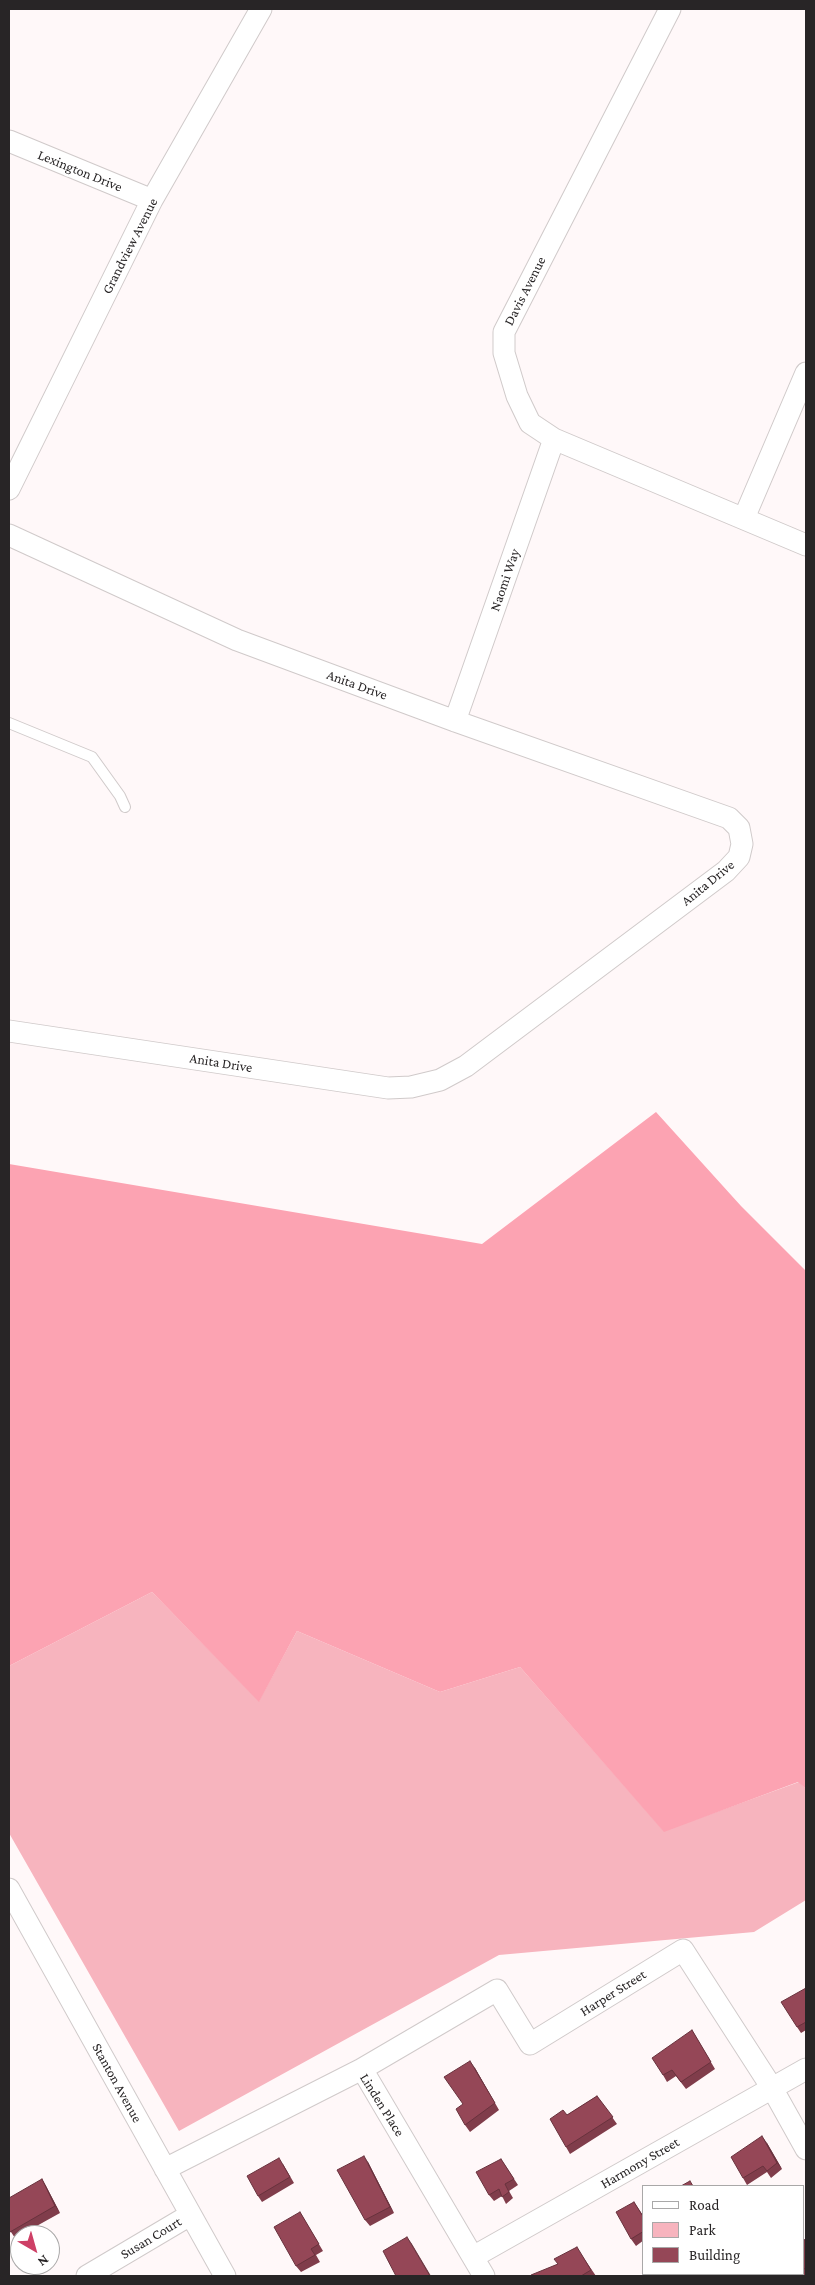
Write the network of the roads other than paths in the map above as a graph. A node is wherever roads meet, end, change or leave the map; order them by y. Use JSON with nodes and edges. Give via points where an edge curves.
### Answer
{"nodes":[{"id":1,"x":262,"y":9,"type":"edge"},
{"id":2,"x":670,"y":9,"type":"edge"},
{"id":3,"x":9,"y":141,"type":"edge"},
{"id":4,"x":152,"y":200,"type":"junction"},
{"id":5,"x":806,"y":373,"type":"edge"},
{"id":6,"x":554,"y":439,"type":"junction"},
{"id":7,"x":9,"y":489,"type":"edge"},
{"id":8,"x":744,"y":518,"type":"junction"},
{"id":9,"x":9,"y":535,"type":"edge"},
{"id":10,"x":806,"y":545,"type":"edge"},
{"id":11,"x":455,"y":721,"type":"junction"},
{"id":12,"x":9,"y":723,"type":"edge"},
{"id":13,"x":126,"y":807,"type":"dead end"},
{"id":14,"x":9,"y":1031,"type":"edge"},
{"id":15,"x":9,"y":1889,"type":"edge"},
{"id":16,"x":362,"y":2069,"type":"junction"},
{"id":17,"x":806,"y":2069,"type":"edge"},
{"id":18,"x":772,"y":2088,"type":"junction"},
{"id":19,"x":806,"y":2149,"type":"edge"},
{"id":20,"x":165,"y":2169,"type":"junction"},
{"id":21,"x":190,"y":2215,"type":"junction"},
{"id":22,"x":473,"y":2257,"type":"junction"},
{"id":23,"x":87,"y":2276,"type":"edge"},
{"id":24,"x":225,"y":2276,"type":"edge"},
{"id":25,"x":484,"y":2276,"type":"edge"}],
"edges":[{"from":1,"to":4,"type":"street","name":"Grandview Avenue"},
{"from":2,"to":6,"type":"street","name":"Davis Avenue","via":[[504,332],[504,353],[516,396],[530,423]]},
{"from":3,"to":4,"type":"street","name":"Lexington Drive"},
{"from":4,"to":7,"type":"street","name":"Grandview Avenue"},
{"from":5,"to":8,"type":"street"},
{"from":6,"to":8,"type":"street","name":"Davis Avenue"},
{"from":6,"to":11,"type":"street","name":"Naomi Way"},
{"from":8,"to":10,"type":"street","name":"Davis Avenue"},
{"from":9,"to":11,"type":"street","name":"Anita Drive","via":[[237,640]]},
{"from":11,"to":14,"type":"street","name":"Anita Drive","via":[[729,818],[739,828],[742,844],[739,857],[726,871],[466,1066],[440,1080],[411,1088],[388,1088]]},
{"from":12,"to":13,"type":"lane","via":[[92,757]]},
{"from":15,"to":20,"type":"street","name":"Stanton Avenue"},
{"from":16,"to":18,"type":"street","name":"Harper Street","via":[[497,1990],[530,2044],[684,1950]]},
{"from":16,"to":20,"type":"street","name":"Linden Place"},
{"from":16,"to":22,"type":"street","name":"Linden Place"},
{"from":17,"to":18,"type":"street","name":"Harmony Street"},
{"from":18,"to":19,"type":"street","name":"Harper Street"},
{"from":18,"to":22,"type":"street","name":"Harmony Street"},
{"from":20,"to":21,"type":"street","name":"Stanton Avenue"},
{"from":21,"to":23,"type":"street","name":"Susan Court"},
{"from":21,"to":24,"type":"street","name":"Stanton Avenue"},
{"from":22,"to":25,"type":"street","name":"Linden Place"}]}
